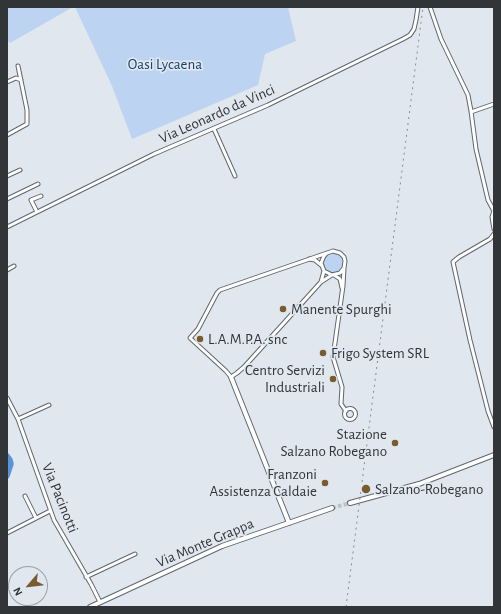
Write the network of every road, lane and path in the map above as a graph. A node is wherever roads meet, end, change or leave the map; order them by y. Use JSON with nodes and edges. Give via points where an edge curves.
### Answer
{"nodes":[{"id":1,"x":418,"y":7,"type":"edge"},
{"id":2,"x":431,"y":8,"type":"edge"},
{"id":3,"x":18,"y":66,"type":"dead end"},
{"id":4,"x":21,"y":80,"type":"junction"},
{"id":5,"x":7,"y":82,"type":"edge"},
{"id":6,"x":494,"y":104,"type":"edge"},
{"id":7,"x":471,"y":112,"type":"junction"},
{"id":8,"x":214,"y":128,"type":"junction"},
{"id":9,"x":7,"y":135,"type":"edge"},
{"id":10,"x":20,"y":170,"type":"dead end"},
{"id":11,"x":7,"y":176,"type":"edge"},
{"id":12,"x":235,"y":176,"type":"dead end"},
{"id":13,"x":38,"y":184,"type":"dead end"},
{"id":14,"x":41,"y":196,"type":"dead end"},
{"id":15,"x":7,"y":199,"type":"edge"},
{"id":16,"x":494,"y":211,"type":"edge"},
{"id":17,"x":37,"y":212,"type":"junction"},
{"id":18,"x":7,"y":226,"type":"edge"},
{"id":19,"x":494,"y":229,"type":"edge"},
{"id":20,"x":494,"y":234,"type":"edge"},
{"id":21,"x":327,"y":253,"type":"junction"},
{"id":22,"x":309,"y":259,"type":"junction"},
{"id":23,"x":322,"y":265,"type":"junction"},
{"id":24,"x":14,"y":266,"type":"dead end"},
{"id":25,"x":344,"y":268,"type":"junction"},
{"id":26,"x":7,"y":270,"type":"edge"},
{"id":27,"x":324,"y":271,"type":"junction"},
{"id":28,"x":333,"y":275,"type":"junction"},
{"id":29,"x":321,"y":282,"type":"junction"},
{"id":30,"x":342,"y":290,"type":"junction"},
{"id":31,"x":231,"y":377,"type":"junction"},
{"id":32,"x":7,"y":398,"type":"edge"},
{"id":33,"x":49,"y":405,"type":"dead end"},
{"id":34,"x":346,"y":411,"type":"dead end"},
{"id":35,"x":18,"y":420,"type":"junction"},
{"id":36,"x":494,"y":427,"type":"edge"},
{"id":37,"x":494,"y":455,"type":"edge"},
{"id":38,"x":25,"y":496,"type":"dead end"},
{"id":39,"x":350,"y":503,"type":"tunnel mouth"},
{"id":40,"x":332,"y":508,"type":"tunnel mouth"},
{"id":41,"x":50,"y":510,"type":"junction"},
{"id":42,"x":36,"y":518,"type":"junction"},
{"id":43,"x":289,"y":522,"type":"junction"},
{"id":44,"x":7,"y":533,"type":"edge"},
{"id":45,"x":135,"y":554,"type":"dead end"},
{"id":46,"x":86,"y":577,"type":"junction"},
{"id":47,"x":99,"y":604,"type":"edge"},
{"id":48,"x":90,"y":607,"type":"edge"}],
"edges":[{"from":1,"to":8,"type":"street","name":"Via Leonardo da Vinci","via":[[410,35],[268,105]]},
{"from":2,"to":7,"type":"street","via":[[441,39],[466,90]]},
{"from":3,"to":4,"type":"street"},
{"from":4,"to":5,"type":"street","via":[[16,78]]},
{"from":4,"to":9,"type":"street","via":[[27,124]]},
{"from":6,"to":7,"type":"street"},
{"from":7,"to":16,"type":"street","via":[[486,194]]},
{"from":8,"to":12,"type":"street"},
{"from":8,"to":17,"type":"street","name":"Via Leonardo da Vinci","via":[[154,154]]},
{"from":10,"to":11,"type":"street"},
{"from":13,"to":15,"type":"street"},
{"from":14,"to":17,"type":"street","via":[[32,200]]},
{"from":16,"to":19,"type":"street"},
{"from":17,"to":18,"type":"street","name":"Via Leonardo da Vinci"},
{"from":20,"to":36,"type":"street","via":[[453,262],[470,340]]},
{"from":21,"to":22,"type":"street"},
{"from":21,"to":23,"type":"street","via":[[322,258]]},
{"from":21,"to":25,"type":"street","via":[[333,251],[342,255],[345,261]]},
{"from":22,"to":23,"type":"street"},
{"from":22,"to":31,"type":"street","via":[[217,293],[198,329],[190,338]]},
{"from":23,"to":27,"type":"street"},
{"from":24,"to":26,"type":"street"},
{"from":25,"to":28,"type":"street","via":[[340,273]]},
{"from":25,"to":30,"type":"street"},
{"from":27,"to":28,"type":"street"},
{"from":27,"to":29,"type":"street"},
{"from":28,"to":29,"type":"street"},
{"from":28,"to":30,"type":"street","via":[[340,279]]},
{"from":29,"to":31,"type":"street","via":[[244,367]]},
{"from":30,"to":34,"type":"street","via":[[333,357],[342,387],[341,404]]},
{"from":31,"to":43,"type":"street"},
{"from":32,"to":35,"type":"street","name":"Via Pacinotti"},
{"from":33,"to":35,"type":"street"},
{"from":35,"to":41,"type":"street","name":"Via Pacinotti"},
{"from":37,"to":39,"type":"street","via":[[419,484]]},
{"from":38,"to":42,"type":"street"},
{"from":40,"to":43,"type":"street","name":"Via Monte Grappa"},
{"from":41,"to":42,"type":"street"},
{"from":41,"to":46,"type":"street","name":"Via Pacinotti"},
{"from":42,"to":44,"type":"street"},
{"from":43,"to":47,"type":"street","name":"Via Monte Grappa","via":[[206,552]]},
{"from":45,"to":46,"type":"street"},
{"from":46,"to":47,"type":"street","name":"Via Pacinotti"},
{"from":47,"to":48,"type":"street","name":"Via Monte Grappa"}]}
